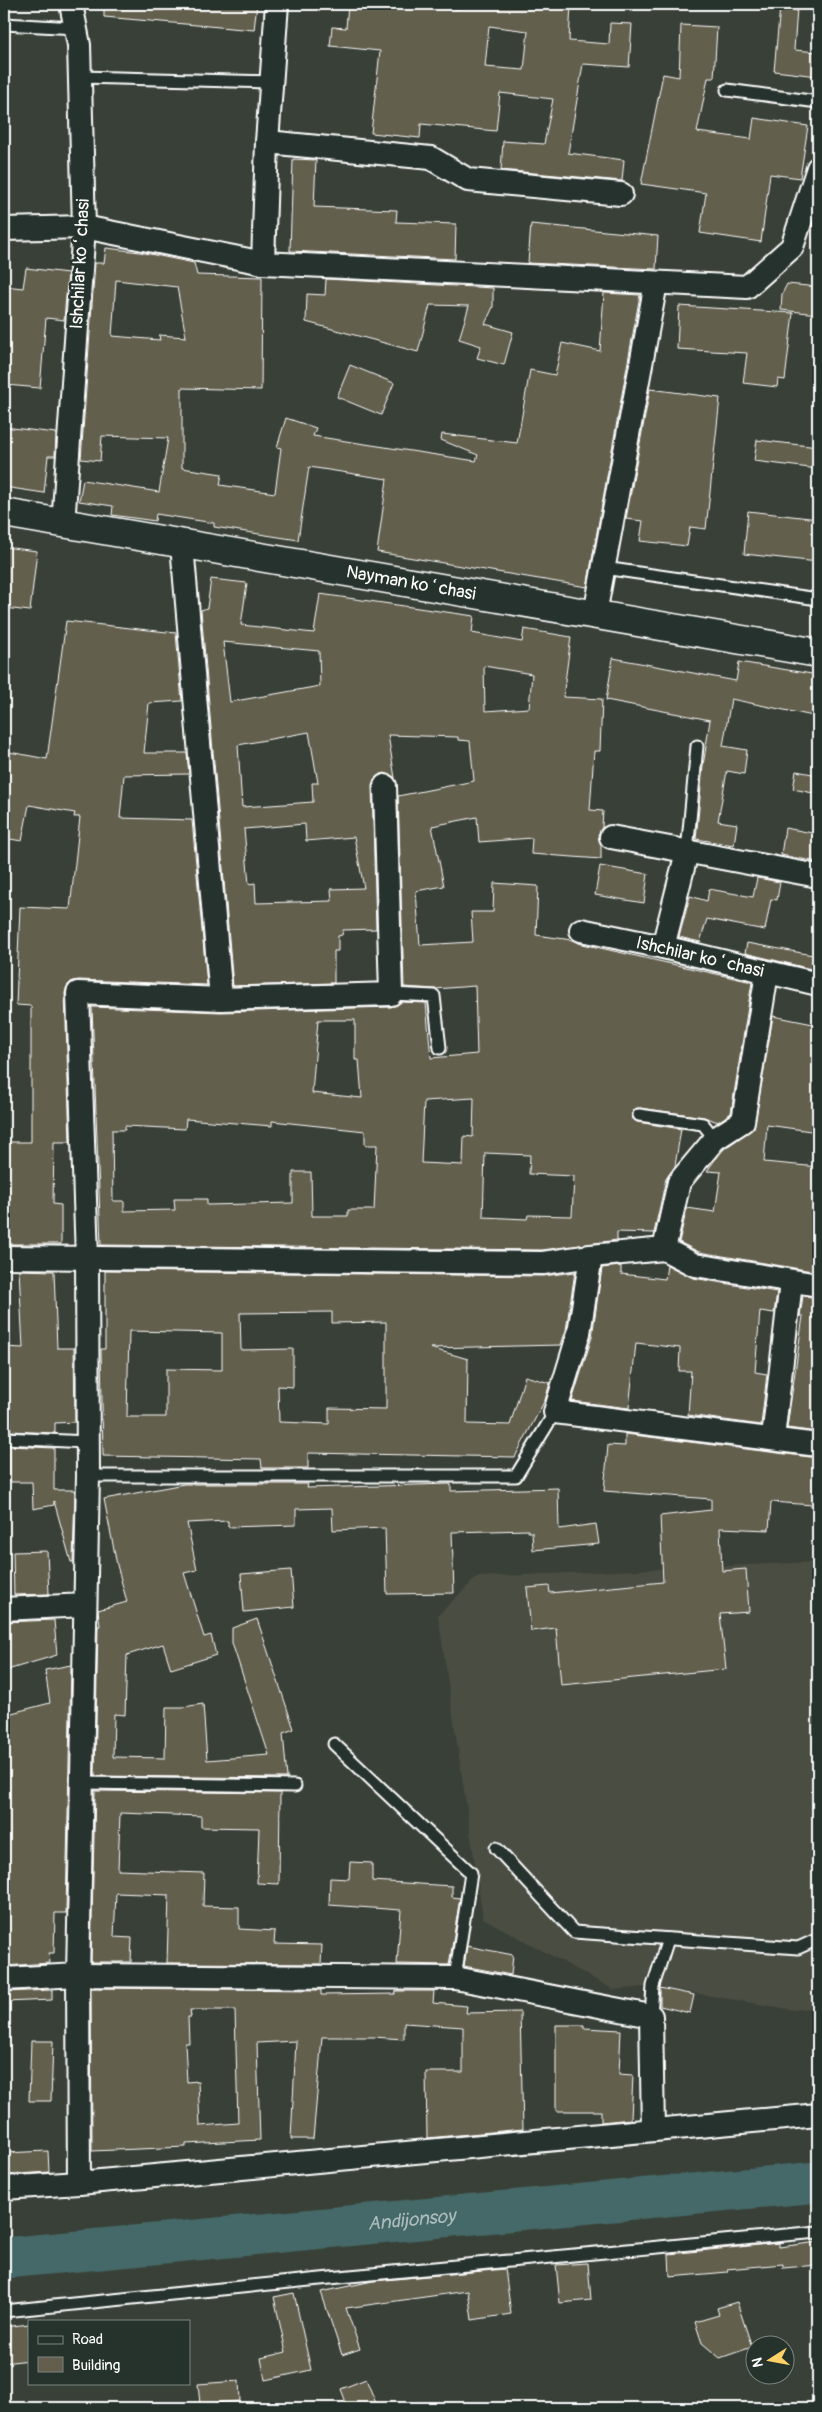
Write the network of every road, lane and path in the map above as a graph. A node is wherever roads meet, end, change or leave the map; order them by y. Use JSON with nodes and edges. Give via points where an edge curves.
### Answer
{"nodes":[{"id":1,"x":71,"y":4,"type":"edge"},
{"id":2,"x":277,"y":4,"type":"edge"},
{"id":3,"x":4,"y":24,"type":"edge"},
{"id":4,"x":76,"y":28,"type":"junction"},
{"id":5,"x":80,"y":77,"type":"junction"},
{"id":6,"x":272,"y":82,"type":"junction"},
{"id":7,"x":727,"y":90,"type":"dead end"},
{"id":8,"x":818,"y":102,"type":"edge"},
{"id":9,"x":267,"y":142,"type":"junction"},
{"id":10,"x":818,"y":168,"type":"edge"},
{"id":11,"x":621,"y":194,"type":"dead end"},
{"id":12,"x":84,"y":228,"type":"junction"},
{"id":13,"x":4,"y":229,"type":"edge"},
{"id":14,"x":263,"y":263,"type":"junction"},
{"id":15,"x":656,"y":283,"type":"junction"},
{"id":16,"x":4,"y":513,"type":"edge"},
{"id":17,"x":63,"y":525,"type":"junction"},
{"id":18,"x":182,"y":545,"type":"junction"},
{"id":19,"x":604,"y":568,"type":"junction"},
{"id":20,"x":818,"y":599,"type":"edge"},
{"id":21,"x":596,"y":614,"type":"junction"},
{"id":22,"x":818,"y":653,"type":"edge"},
{"id":23,"x":697,"y":746,"type":"dead end"},
{"id":24,"x":385,"y":786,"type":"dead end"},
{"id":25,"x":611,"y":837,"type":"dead end"},
{"id":26,"x":687,"y":852,"type":"junction"},
{"id":27,"x":818,"y":876,"type":"edge"},
{"id":28,"x":581,"y":930,"type":"dead end"},
{"id":29,"x":663,"y":947,"type":"junction"},
{"id":30,"x":767,"y":973,"type":"junction"},
{"id":31,"x":818,"y":984,"type":"edge"},
{"id":32,"x":391,"y":994,"type":"junction"},
{"id":33,"x":221,"y":999,"type":"junction"},
{"id":34,"x":440,"y":1048,"type":"dead end"},
{"id":35,"x":640,"y":1115,"type":"dead end"},
{"id":36,"x":715,"y":1140,"type":"junction"},
{"id":37,"x":664,"y":1249,"type":"junction"},
{"id":38,"x":591,"y":1256,"type":"junction"},
{"id":39,"x":4,"y":1257,"type":"edge"},
{"id":40,"x":87,"y":1258,"type":"junction"},
{"id":41,"x":791,"y":1282,"type":"junction"},
{"id":42,"x":818,"y":1285,"type":"edge"},
{"id":43,"x":555,"y":1412,"type":"junction"},
{"id":44,"x":4,"y":1438,"type":"edge"},
{"id":45,"x":773,"y":1438,"type":"junction"},
{"id":46,"x":87,"y":1442,"type":"junction"},
{"id":47,"x":818,"y":1445,"type":"edge"},
{"id":48,"x":88,"y":1476,"type":"junction"},
{"id":49,"x":85,"y":1604,"type":"junction"},
{"id":50,"x":4,"y":1609,"type":"edge"},
{"id":51,"x":334,"y":1744,"type":"dead end"},
{"id":52,"x":81,"y":1783,"type":"junction"},
{"id":53,"x":295,"y":1786,"type":"dead end"},
{"id":54,"x":496,"y":1848,"type":"dead end"},
{"id":55,"x":668,"y":1939,"type":"junction"},
{"id":56,"x":818,"y":1939,"type":"edge"},
{"id":57,"x":78,"y":1975,"type":"junction"},
{"id":58,"x":455,"y":1978,"type":"junction"},
{"id":59,"x":4,"y":1979,"type":"edge"},
{"id":60,"x":651,"y":2016,"type":"junction"},
{"id":61,"x":818,"y":2115,"type":"edge"},
{"id":62,"x":653,"y":2130,"type":"junction"},
{"id":63,"x":79,"y":2183,"type":"junction"},
{"id":64,"x":4,"y":2188,"type":"edge"},
{"id":65,"x":818,"y":2232,"type":"edge"},
{"id":66,"x":4,"y":2312,"type":"edge"}],
"edges":[{"from":1,"to":4,"type":"street","name":"Ishchilar koʻchasi"},
{"from":2,"to":6,"type":"street"},
{"from":3,"to":4,"type":"lane"},
{"from":4,"to":5,"type":"street","name":"Ishchilar koʻchasi"},
{"from":5,"to":6,"type":"lane"},
{"from":5,"to":12,"type":"street","name":"Ishchilar koʻchasi"},
{"from":6,"to":9,"type":"street"},
{"from":7,"to":8,"type":"lane"},
{"from":9,"to":11,"type":"street","via":[[431,158],[468,180]]},
{"from":9,"to":14,"type":"street"},
{"from":10,"to":15,"type":"street","via":[[792,247],[747,287]]},
{"from":12,"to":13,"type":"street"},
{"from":12,"to":14,"type":"street"},
{"from":12,"to":17,"type":"street","name":"Ishchilar koʻchasi"},
{"from":14,"to":15,"type":"street"},
{"from":15,"to":19,"type":"street"},
{"from":16,"to":17,"type":"main road","name":"Nayman koʻchasi"},
{"from":17,"to":18,"type":"main road","name":"Nayman koʻchasi"},
{"from":18,"to":21,"type":"main road","name":"Nayman koʻchasi"},
{"from":18,"to":33,"type":"street"},
{"from":19,"to":20,"type":"lane"},
{"from":19,"to":21,"type":"street"},
{"from":21,"to":22,"type":"main road","name":"Nayman koʻchasi"},
{"from":23,"to":26,"type":"lane"},
{"from":24,"to":32,"type":"street"},
{"from":25,"to":26,"type":"street"},
{"from":26,"to":27,"type":"street"},
{"from":26,"to":29,"type":"street"},
{"from":28,"to":29,"type":"street","name":"Ishchilar koʻchasi"},
{"from":29,"to":30,"type":"street","name":"Ishchilar koʻchasi"},
{"from":30,"to":31,"type":"street","name":"Ishchilar koʻchasi"},
{"from":30,"to":36,"type":"street","via":[[743,1120]]},
{"from":32,"to":33,"type":"street"},
{"from":32,"to":34,"type":"lane","via":[[434,996]]},
{"from":33,"to":40,"type":"street","via":[[78,993]]},
{"from":35,"to":36,"type":"lane","via":[[703,1124]]},
{"from":36,"to":37,"type":"street","via":[[679,1182]]},
{"from":37,"to":38,"type":"street"},
{"from":37,"to":41,"type":"street","via":[[695,1265]]},
{"from":38,"to":40,"type":"street","via":[[543,1263]]},
{"from":38,"to":43,"type":"street","via":[[579,1333]]},
{"from":39,"to":40,"type":"street"},
{"from":40,"to":46,"type":"street"},
{"from":41,"to":42,"type":"street"},
{"from":41,"to":45,"type":"street"},
{"from":43,"to":45,"type":"street"},
{"from":43,"to":48,"type":"lane","via":[[516,1476]]},
{"from":44,"to":46,"type":"lane"},
{"from":45,"to":47,"type":"street"},
{"from":46,"to":48,"type":"street"},
{"from":48,"to":49,"type":"street"},
{"from":49,"to":50,"type":"street"},
{"from":49,"to":52,"type":"street"},
{"from":51,"to":58,"type":"lane","via":[[471,1874]]},
{"from":52,"to":53,"type":"lane"},
{"from":52,"to":57,"type":"street"},
{"from":54,"to":55,"type":"lane","via":[[574,1932]]},
{"from":55,"to":56,"type":"lane","via":[[798,1948]]},
{"from":55,"to":60,"type":"lane","via":[[653,1986]]},
{"from":57,"to":58,"type":"street"},
{"from":57,"to":59,"type":"street"},
{"from":57,"to":63,"type":"street"},
{"from":58,"to":60,"type":"street"},
{"from":60,"to":62,"type":"street"},
{"from":61,"to":62,"type":"street"},
{"from":62,"to":63,"type":"street"},
{"from":63,"to":64,"type":"street"},
{"from":65,"to":66,"type":"lane"}]}
